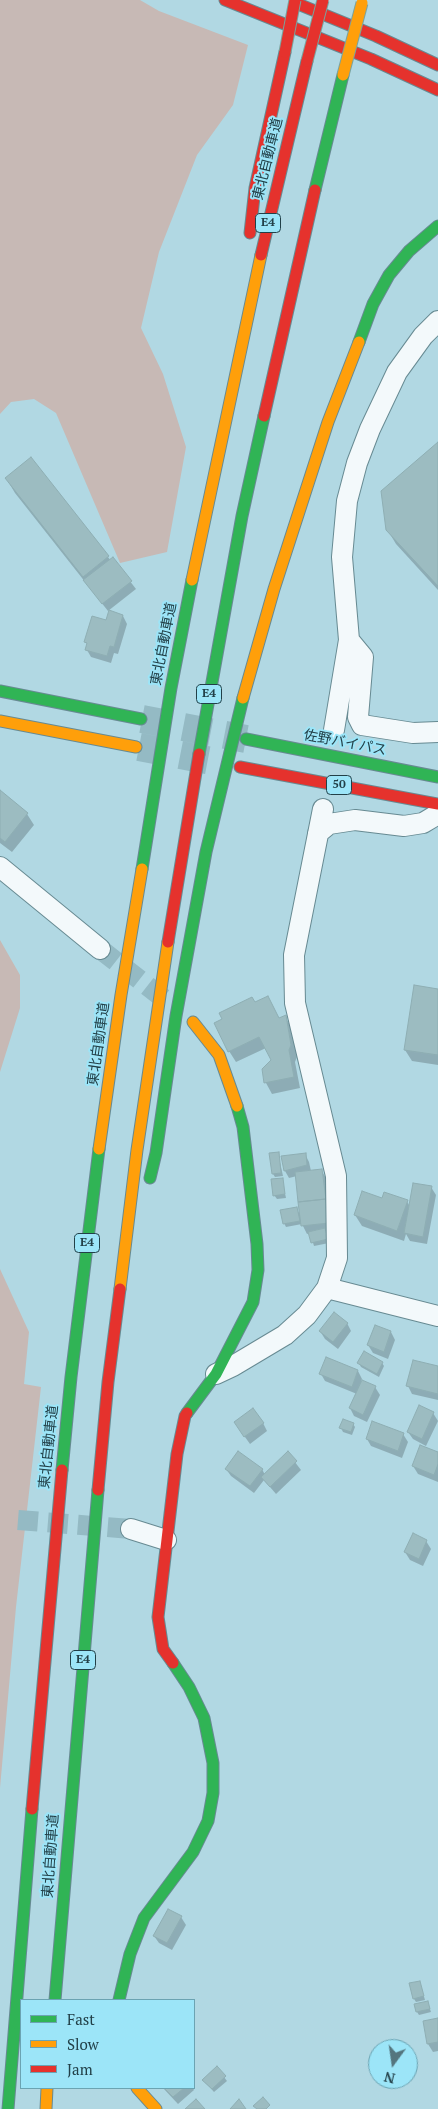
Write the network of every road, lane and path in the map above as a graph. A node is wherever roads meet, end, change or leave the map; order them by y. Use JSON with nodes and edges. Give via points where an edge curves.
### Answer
{"nodes":[{"id":1,"x":225,"y":0,"type":"edge"},
{"id":2,"x":287,"y":0,"type":"edge"},
{"id":3,"x":295,"y":0,"type":"edge"},
{"id":4,"x":324,"y":0,"type":"edge"},
{"id":5,"x":362,"y":2,"type":"edge"},
{"id":6,"x":438,"y":65,"type":"edge"},
{"id":7,"x":438,"y":90,"type":"edge"},
{"id":8,"x":438,"y":226,"type":"edge"},
{"id":9,"x":248,"y":247,"type":"dead end"},
{"id":10,"x":244,"y":277,"type":"dead end"},
{"id":11,"x":438,"y":321,"type":"edge"},
{"id":12,"x":231,"y":386,"type":"junction"},
{"id":13,"x":349,"y":640,"type":"junction"},
{"id":14,"x":0,"y":691,"type":"edge"},
{"id":15,"x":141,"y":719,"type":"tunnel mouth"},
{"id":16,"x":0,"y":721,"type":"edge"},
{"id":17,"x":334,"y":730,"type":"dead end"},
{"id":18,"x":438,"y":732,"type":"edge"},
{"id":19,"x":246,"y":739,"type":"tunnel mouth"},
{"id":20,"x":136,"y":747,"type":"tunnel mouth"},
{"id":21,"x":240,"y":767,"type":"dead end"},
{"id":22,"x":438,"y":777,"type":"edge"},
{"id":23,"x":438,"y":804,"type":"edge"},
{"id":24,"x":322,"y":809,"type":"dead end"},
{"id":25,"x":438,"y":814,"type":"edge"},
{"id":26,"x":318,"y":833,"type":"junction"},
{"id":27,"x":0,"y":867,"type":"edge"},
{"id":28,"x":100,"y":949,"type":"tunnel mouth"},
{"id":29,"x":193,"y":1022,"type":"dead end"},
{"id":30,"x":147,"y":1190,"type":"dead end"},
{"id":31,"x":140,"y":1218,"type":"dead end"},
{"id":32,"x":326,"y":1288,"type":"junction"},
{"id":33,"x":438,"y":1316,"type":"edge"},
{"id":34,"x":116,"y":1320,"type":"junction"},
{"id":35,"x":216,"y":1374,"type":"junction"},
{"id":36,"x":131,"y":1529,"type":"tunnel mouth"},
{"id":37,"x":166,"y":1540,"type":"junction"},
{"id":38,"x":55,"y":1999,"type":"edge"},
{"id":39,"x":119,"y":1999,"type":"edge"},
{"id":40,"x":48,"y":2089,"type":"edge"},
{"id":41,"x":138,"y":2089,"type":"edge"},
{"id":42,"x":8,"y":2109,"type":"edge"},
{"id":43,"x":46,"y":2109,"type":"edge"},
{"id":44,"x":156,"y":2109,"type":"edge"}],
"edges":[{"from":1,"to":7,"type":"main road"},
{"from":2,"to":6,"type":"main road"},
{"from":3,"to":9,"type":"main road","bridge":true,"via":[[255,188]]},
{"from":4,"to":12,"type":"main road","name":"東北自動車道","number":"E4","bridge":true,"via":[[275,190]]},
{"from":5,"to":34,"type":"main road","name":"東北自動車道","number":"E4","bridge":true,"via":[[268,394],[208,697],[157,1010]]},
{"from":8,"to":30,"type":"main road","via":[[409,251],[389,275],[373,304],[328,422],[274,589],[240,707],[206,852],[176,1016],[156,1153]]},
{"from":10,"to":12,"type":"main road"},
{"from":11,"to":13,"type":"street","via":[[397,372],[370,429],[352,482],[342,557]]},
{"from":12,"to":42,"type":"main road","name":"東北自動車道","number":"E4","via":[[169,697],[98,1154],[71,1377],[50,1592]]},
{"from":13,"to":17,"type":"street"},
{"from":13,"to":18,"type":"street","via":[[363,658],[358,717],[362,725],[413,733]]},
{"from":14,"to":15,"type":"main road"},
{"from":16,"to":20,"type":"main road"},
{"from":19,"to":22,"type":"main road","name":"佐野バイパス","number":"50"},
{"from":21,"to":23,"type":"main road","number":"50"},
{"from":24,"to":26,"type":"street"},
{"from":25,"to":26,"type":"street","via":[[423,823],[404,826],[355,820],[329,824]]},
{"from":26,"to":32,"type":"street","via":[[294,955],[295,1003],[336,1176],[337,1258]]},
{"from":27,"to":28,"type":"street"},
{"from":29,"to":35,"type":"main road","via":[[219,1055],[232,1087],[243,1128],[257,1244],[258,1270],[253,1302]]},
{"from":31,"to":34,"type":"main road"},
{"from":32,"to":33,"type":"street"},
{"from":32,"to":35,"type":"street","via":[[307,1315],[285,1335]]},
{"from":34,"to":38,"type":"main road","name":"東北自動車道","number":"E4","via":[[97,1499]]},
{"from":35,"to":37,"type":"main road","via":[[185,1416]]},
{"from":36,"to":37,"type":"street"},
{"from":37,"to":39,"type":"main road","via":[[158,1617],[163,1649],[189,1687],[204,1718],[212,1763],[213,1793],[208,1821],[193,1852],[144,1918],[130,1954]]},
{"from":40,"to":43,"type":"main road"},
{"from":41,"to":44,"type":"main road"}]}
